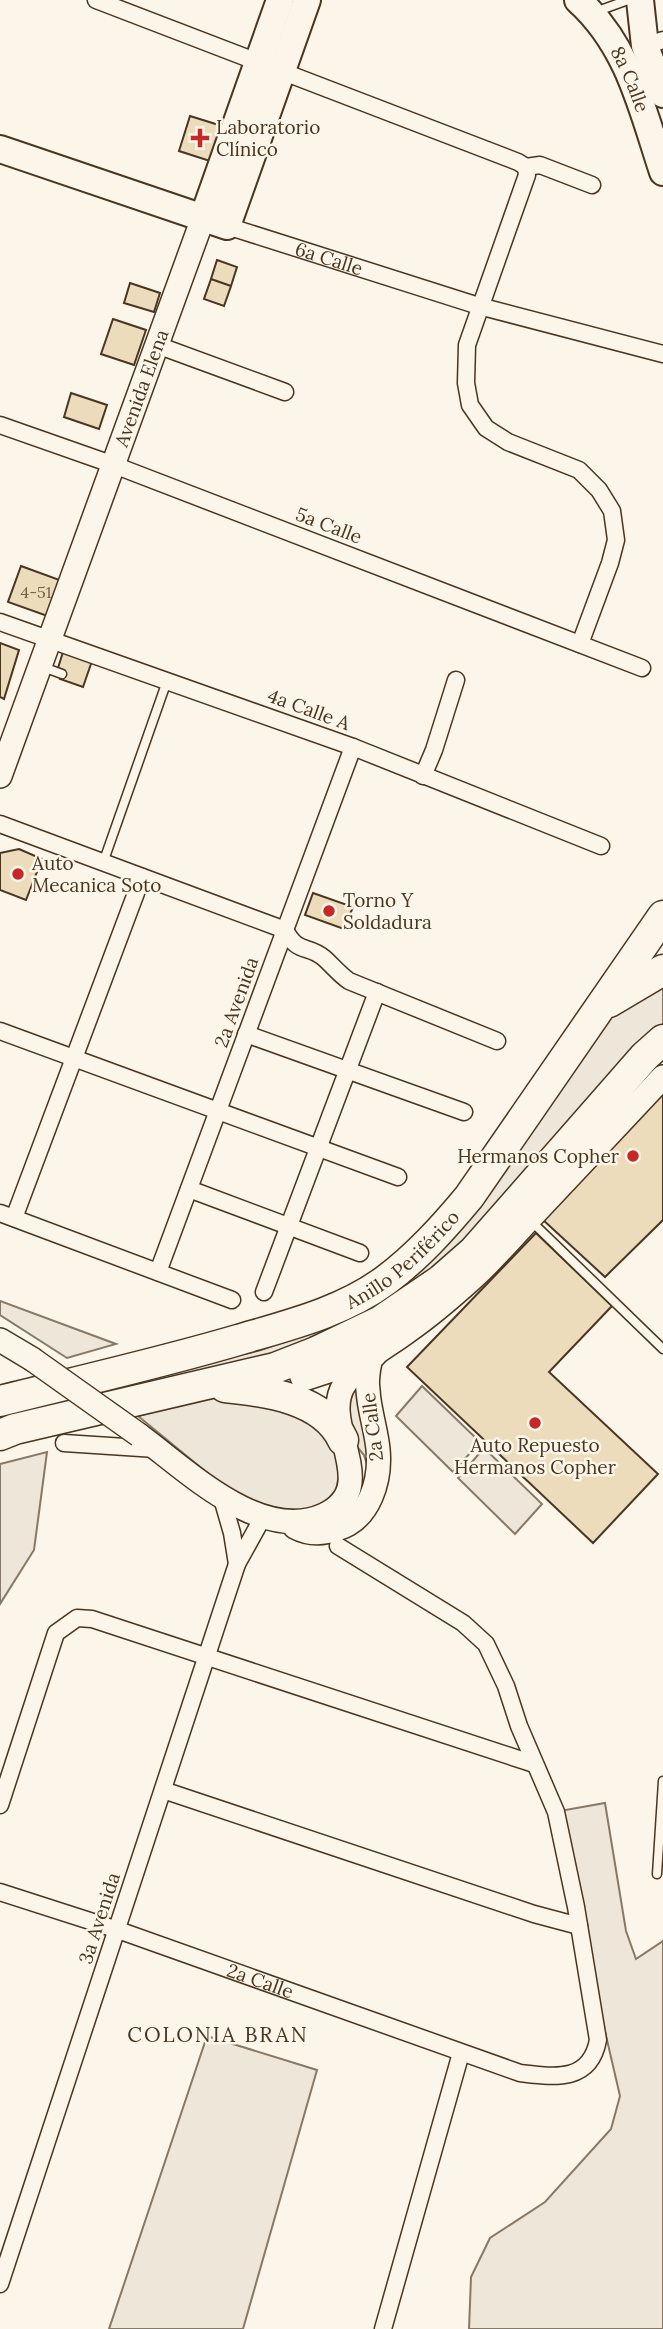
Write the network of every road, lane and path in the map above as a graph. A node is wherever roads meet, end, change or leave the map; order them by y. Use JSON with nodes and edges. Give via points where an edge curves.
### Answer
{"nodes":[{"id":1,"x":96,"y":0,"type":"edge"},
{"id":2,"x":280,"y":0,"type":"edge"},
{"id":3,"x":307,"y":0,"type":"edge"},
{"id":4,"x":628,"y":0,"type":"edge"},
{"id":5,"x":640,"y":0,"type":"edge"},
{"id":6,"x":585,"y":6,"type":"edge"},
{"id":7,"x":654,"y":43,"type":"edge"},
{"id":8,"x":269,"y":66,"type":"junction"},
{"id":9,"x":663,"y":94,"type":"edge"},
{"id":10,"x":0,"y":149,"type":"edge"},
{"id":11,"x":526,"y":167,"type":"junction"},
{"id":12,"x":663,"y":172,"type":"edge"},
{"id":13,"x":592,"y":185,"type":"dead end"},
{"id":14,"x":215,"y":222,"type":"junction"},
{"id":15,"x":479,"y":306,"type":"junction"},
{"id":16,"x":157,"y":345,"type":"junction"},
{"id":17,"x":663,"y":354,"type":"edge"},
{"id":18,"x":285,"y":392,"type":"dead end"},
{"id":19,"x":0,"y":425,"type":"edge"},
{"id":20,"x":114,"y":465,"type":"junction"},
{"id":21,"x":0,"y":622,"type":"edge"},
{"id":22,"x":50,"y":639,"type":"junction"},
{"id":23,"x":580,"y":644,"type":"junction"},
{"id":24,"x":40,"y":666,"type":"junction"},
{"id":25,"x":642,"y":668,"type":"dead end"},
{"id":26,"x":62,"y":674,"type":"dead end"},
{"id":27,"x":456,"y":680,"type":"dead end"},
{"id":28,"x":167,"y":681,"type":"junction"},
{"id":29,"x":353,"y":747,"type":"junction"},
{"id":30,"x":0,"y":776,"type":"edge"},
{"id":31,"x":423,"y":776,"type":"junction"},
{"id":32,"x":0,"y":824,"type":"edge"},
{"id":33,"x":601,"y":846,"type":"dead end"},
{"id":34,"x":103,"y":863,"type":"junction"},
{"id":35,"x":142,"y":877,"type":"junction"},
{"id":36,"x":663,"y":916,"type":"edge"},
{"id":37,"x":285,"y":930,"type":"junction"},
{"id":38,"x":663,"y":970,"type":"edge"},
{"id":39,"x":377,"y":992,"type":"junction"},
{"id":40,"x":601,"y":1007,"type":"junction"},
{"id":41,"x":0,"y":1031,"type":"edge"},
{"id":42,"x":246,"y":1034,"type":"junction"},
{"id":43,"x":497,"y":1041,"type":"dead end"},
{"id":44,"x":75,"y":1058,"type":"junction"},
{"id":45,"x":656,"y":1059,"type":"edge"},
{"id":46,"x":348,"y":1069,"type":"junction"},
{"id":47,"x":218,"y":1111,"type":"junction"},
{"id":48,"x":464,"y":1112,"type":"dead end"},
{"id":49,"x":318,"y":1148,"type":"junction"},
{"id":50,"x":398,"y":1177,"type":"dead end"},
{"id":51,"x":189,"y":1189,"type":"junction"},
{"id":52,"x":7,"y":1216,"type":"edge"},
{"id":53,"x":529,"y":1219,"type":"junction"},
{"id":54,"x":289,"y":1227,"type":"junction"},
{"id":55,"x":360,"y":1253,"type":"dead end"},
{"id":56,"x":158,"y":1272,"type":"junction"},
{"id":57,"x":264,"y":1292,"type":"dead end"},
{"id":58,"x":232,"y":1300,"type":"dead end"},
{"id":59,"x":0,"y":1340,"type":"edge"},
{"id":60,"x":663,"y":1349,"type":"edge"},
{"id":61,"x":372,"y":1353,"type":"junction"},
{"id":62,"x":207,"y":1384,"type":"junction"},
{"id":63,"x":0,"y":1401,"type":"edge"},
{"id":64,"x":0,"y":1436,"type":"edge"},
{"id":65,"x":343,"y":1440,"type":"junction"},
{"id":66,"x":64,"y":1443,"type":"dead end"},
{"id":67,"x":158,"y":1449,"type":"junction"},
{"id":68,"x":221,"y":1496,"type":"junction"},
{"id":69,"x":263,"y":1517,"type":"junction"},
{"id":70,"x":286,"y":1522,"type":"junction"},
{"id":71,"x":338,"y":1546,"type":"dead end"},
{"id":72,"x":237,"y":1564,"type":"junction"},
{"id":73,"x":207,"y":1655,"type":"junction"},
{"id":74,"x":534,"y":1764,"type":"junction"},
{"id":75,"x":663,"y":1782,"type":"edge"},
{"id":76,"x":163,"y":1790,"type":"junction"},
{"id":77,"x":0,"y":1805,"type":"edge"},
{"id":78,"x":657,"y":1874,"type":"dead end"},
{"id":79,"x":0,"y":1892,"type":"edge"},
{"id":80,"x":579,"y":1926,"type":"junction"},
{"id":81,"x":118,"y":1930,"type":"junction"},
{"id":82,"x":461,"y":2053,"type":"junction"},
{"id":83,"x":0,"y":2284,"type":"edge"},
{"id":84,"x":383,"y":2329,"type":"edge"}],
"edges":[{"from":1,"to":8,"type":"street"},
{"from":2,"to":8,"type":"main road","name":"Avenida Elena"},
{"from":3,"to":8,"type":"main road","name":"Avenida Elena"},
{"from":4,"to":6,"type":"lane"},
{"from":5,"to":7,"type":"main road"},
{"from":6,"to":12,"type":"main road","name":"8a Calle","via":[[609,33],[627,65]]},
{"from":7,"to":9,"type":"main road"},
{"from":8,"to":11,"type":"street"},
{"from":8,"to":14,"type":"main road","name":"Avenida Elena"},
{"from":10,"to":14,"type":"main road","name":"6a Calle"},
{"from":11,"to":13,"type":"street","via":[[540,165]]},
{"from":11,"to":15,"type":"street","via":[[527,175]]},
{"from":14,"to":15,"type":"street","name":"6a Calle"},
{"from":14,"to":16,"type":"street","name":"Avenida Elena"},
{"from":15,"to":17,"type":"street","name":"6a Calle"},
{"from":15,"to":23,"type":"street","via":[[467,345],[470,405],[486,428],[508,442],[579,470],[612,511],[616,540]]},
{"from":16,"to":18,"type":"street"},
{"from":16,"to":20,"type":"street","name":"Avenida Elena"},
{"from":19,"to":20,"type":"street","name":"5a Calle"},
{"from":20,"to":22,"type":"street","name":"Avenida Elena"},
{"from":20,"to":23,"type":"street","name":"5a Calle"},
{"from":21,"to":22,"type":"street","name":"4a Calle A"},
{"from":22,"to":24,"type":"street","name":"Avenida Elena"},
{"from":22,"to":28,"type":"street","name":"4a Calle A"},
{"from":23,"to":25,"type":"street","name":"5a Calle"},
{"from":24,"to":26,"type":"lane"},
{"from":24,"to":30,"type":"street","name":"Avenida Elena"},
{"from":27,"to":31,"type":"street"},
{"from":28,"to":29,"type":"street","name":"4a Calle A"},
{"from":28,"to":34,"type":"lane"},
{"from":29,"to":31,"type":"street","name":"4a Calle A"},
{"from":29,"to":37,"type":"street","name":"2a Avenida"},
{"from":31,"to":33,"type":"street","name":"4a Calle A"},
{"from":32,"to":34,"type":"street"},
{"from":34,"to":35,"type":"street"},
{"from":35,"to":37,"type":"street"},
{"from":35,"to":44,"type":"street"},
{"from":36,"to":40,"type":"highway","name":"Anillo Periférico"},
{"from":37,"to":39,"type":"street","via":[[292,944],[323,956],[339,974]]},
{"from":37,"to":42,"type":"street","name":"2a Avenida"},
{"from":38,"to":40,"type":"highway"},
{"from":39,"to":43,"type":"street"},
{"from":39,"to":46,"type":"street"},
{"from":40,"to":63,"type":"highway","name":"Anillo Periférico","via":[[469,1197],[433,1239],[385,1281],[292,1325]]},
{"from":41,"to":44,"type":"street"},
{"from":42,"to":46,"type":"street"},
{"from":42,"to":47,"type":"street","name":"2a Avenida"},
{"from":44,"to":47,"type":"street"},
{"from":44,"to":52,"type":"street"},
{"from":45,"to":53,"type":"street","name":"Anillo Periférico"},
{"from":45,"to":62,"type":"highway","name":"Anillo Periférico","via":[[441,1280],[348,1338],[275,1368]]},
{"from":46,"to":48,"type":"street"},
{"from":46,"to":49,"type":"street"},
{"from":47,"to":49,"type":"street"},
{"from":47,"to":51,"type":"street","name":"2a Avenida"},
{"from":49,"to":50,"type":"street"},
{"from":49,"to":54,"type":"street"},
{"from":51,"to":54,"type":"street"},
{"from":51,"to":56,"type":"street","name":"2a Avenida"},
{"from":52,"to":56,"type":"street"},
{"from":53,"to":60,"type":"lane"},
{"from":53,"to":61,"type":"street","name":"Anillo Periférico","via":[[434,1312]]},
{"from":54,"to":55,"type":"street"},
{"from":54,"to":57,"type":"street"},
{"from":56,"to":58,"type":"street"},
{"from":59,"to":67,"type":"street","name":"2a Calle","bridge":true},
{"from":61,"to":62,"type":"highway","via":[[288,1380]]},
{"from":61,"to":65,"type":"street","name":"2a Calle","via":[[340,1395]]},
{"from":61,"to":70,"type":"street","name":"2a Calle","via":[[368,1389],[379,1458],[369,1502],[355,1520],[325,1532],[303,1532]]},
{"from":62,"to":64,"type":"highway","name":"Anillo Periférico"},
{"from":62,"to":65,"type":"highway","via":[[297,1402],[328,1419]]},
{"from":65,"to":70,"type":"street","name":"2a Calle","via":[[350,1468],[344,1499],[318,1517]]},
{"from":66,"to":67,"type":"street"},
{"from":67,"to":68,"type":"street","name":"2a Calle"},
{"from":68,"to":69,"type":"street","name":"2a Calle"},
{"from":68,"to":72,"type":"street","name":"3a Avenida"},
{"from":69,"to":70,"type":"street","name":"2a Calle"},
{"from":69,"to":72,"type":"street","name":"3a Avenida"},
{"from":71,"to":74,"type":"street","via":[[463,1623],[486,1644]]},
{"from":72,"to":73,"type":"street","name":"3a Avenida"},
{"from":73,"to":74,"type":"street"},
{"from":73,"to":76,"type":"street","name":"3a Avenida"},
{"from":73,"to":77,"type":"street","via":[[76,1618],[56,1633]]},
{"from":74,"to":80,"type":"street","via":[[556,1812]]},
{"from":75,"to":78,"type":"lane"},
{"from":76,"to":80,"type":"street"},
{"from":76,"to":81,"type":"street","name":"3a Avenida"},
{"from":79,"to":81,"type":"street","name":"2a Calle"},
{"from":80,"to":82,"type":"street","name":"2a Calle","via":[[598,2040],[595,2055],[583,2068],[565,2076],[520,2073]]},
{"from":81,"to":82,"type":"street","name":"2a Calle"},
{"from":81,"to":83,"type":"street","name":"3a Avenida"},
{"from":82,"to":84,"type":"street"}]}
